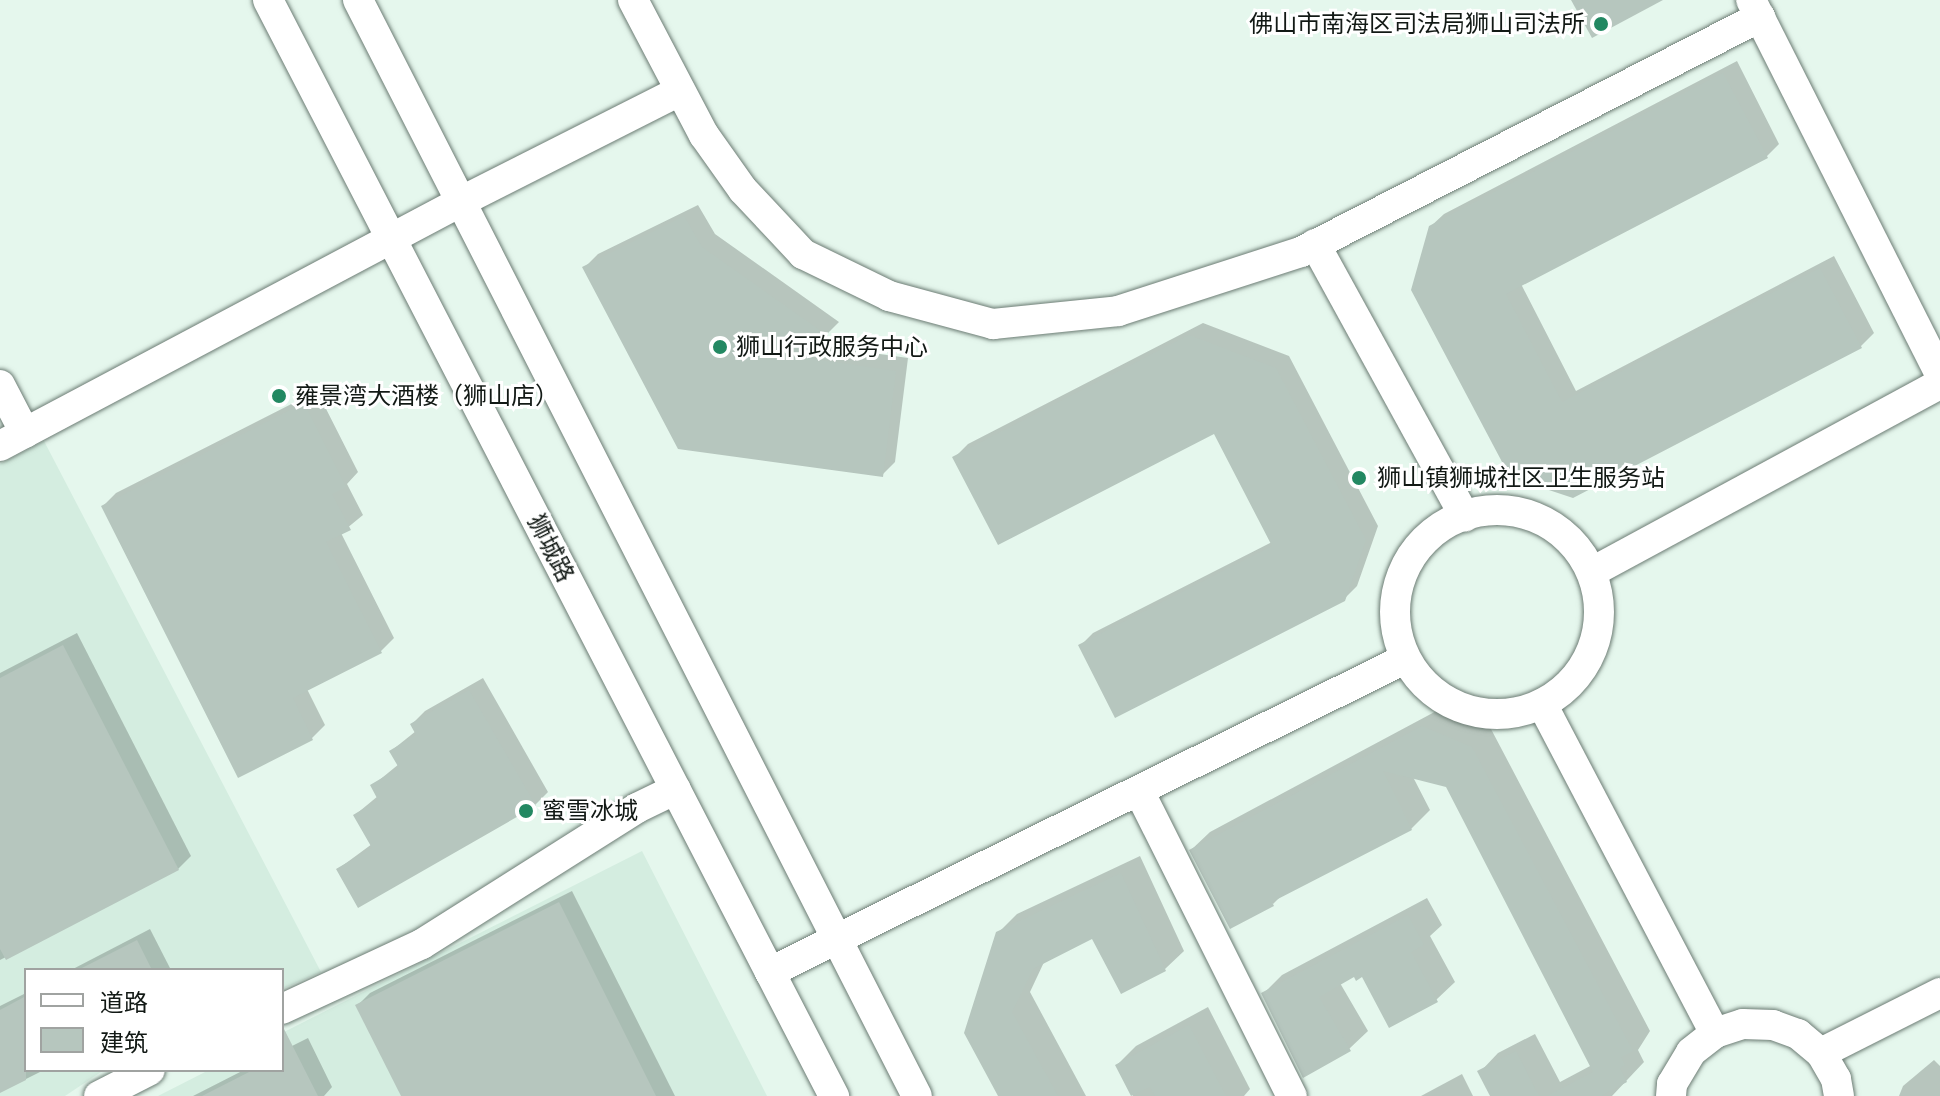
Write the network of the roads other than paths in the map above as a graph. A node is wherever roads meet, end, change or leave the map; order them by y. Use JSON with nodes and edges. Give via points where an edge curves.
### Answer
{"nodes":[{"id":1,"x":268,"y":0,"type":"edge"},
{"id":2,"x":358,"y":0,"type":"edge"},
{"id":3,"x":633,"y":0,"type":"edge"},
{"id":4,"x":1756,"y":8,"type":"edge"},
{"id":5,"x":680,"y":91,"type":"junction"},
{"id":6,"x":462,"y":201,"type":"junction"},
{"id":7,"x":392,"y":240,"type":"junction"},
{"id":8,"x":1315,"y":244,"type":"junction"},
{"id":9,"x":1940,"y":374,"type":"edge"},
{"id":10,"x":1940,"y":384,"type":"edge"},
{"id":11,"x":0,"y":385,"type":"edge"},
{"id":12,"x":13,"y":440,"type":"edge"},
{"id":13,"x":1465,"y":517,"type":"junction"},
{"id":14,"x":1592,"y":572,"type":"junction"},
{"id":15,"x":1405,"y":659,"type":"junction"},
{"id":16,"x":1542,"y":704,"type":"junction"},
{"id":17,"x":676,"y":789,"type":"junction"},
{"id":18,"x":1139,"y":791,"type":"junction"},
{"id":19,"x":838,"y":939,"type":"junction"},
{"id":20,"x":770,"y":972,"type":"junction"},
{"id":21,"x":1940,"y":993,"type":"edge"},
{"id":22,"x":284,"y":1008,"type":"edge"},
{"id":23,"x":1715,"y":1033,"type":"junction"},
{"id":24,"x":1821,"y":1053,"type":"junction"},
{"id":25,"x":146,"y":1072,"type":"edge"},
{"id":26,"x":106,"y":1094,"type":"edge"},
{"id":27,"x":834,"y":1096,"type":"edge"},
{"id":28,"x":917,"y":1096,"type":"edge"},
{"id":29,"x":1292,"y":1096,"type":"edge"},
{"id":30,"x":1671,"y":1096,"type":"edge"},
{"id":31,"x":1839,"y":1096,"type":"edge"}],
"edges":[{"from":1,"to":7,"type":"street","name":"狮城路"},
{"from":2,"to":6,"type":"street"},
{"from":3,"to":5,"type":"street"},
{"from":4,"to":8,"type":"street"},
{"from":4,"to":9,"type":"street"},
{"from":5,"to":6,"type":"street"},
{"from":5,"to":8,"type":"street","via":[[743,190],[803,254],[889,296],[993,324],[1118,311]]},
{"from":6,"to":7,"type":"street"},
{"from":6,"to":19,"type":"street"},
{"from":7,"to":12,"type":"street"},
{"from":7,"to":17,"type":"street","name":"狮城路"},
{"from":8,"to":13,"type":"street"},
{"from":10,"to":14,"type":"street"},
{"from":11,"to":12,"type":"street"},
{"from":13,"to":14,"type":"street","via":[[1486,510],[1544,521],[1573,542]]},
{"from":13,"to":15,"type":"street","via":[[1423,541],[1403,571],[1395,625]]},
{"from":14,"to":16,"type":"street","via":[[1600,607],[1595,643],[1579,674]]},
{"from":15,"to":16,"type":"street","via":[[1426,687],[1456,707],[1491,715]]},
{"from":15,"to":18,"type":"street"},
{"from":16,"to":23,"type":"street"},
{"from":17,"to":20,"type":"street","name":"狮城路"},
{"from":17,"to":22,"type":"street","via":[[637,808],[422,944]]},
{"from":18,"to":19,"type":"street"},
{"from":18,"to":29,"type":"street"},
{"from":19,"to":20,"type":"street"},
{"from":19,"to":28,"type":"street"},
{"from":20,"to":27,"type":"street","name":"狮城路"},
{"from":21,"to":24,"type":"street"},
{"from":23,"to":24,"type":"street","via":[[1743,1024],[1773,1025],[1798,1034]]},
{"from":23,"to":30,"type":"street","via":[[1691,1052],[1672,1084]]},
{"from":24,"to":31,"type":"street"},
{"from":25,"to":26,"type":"street"}]}
